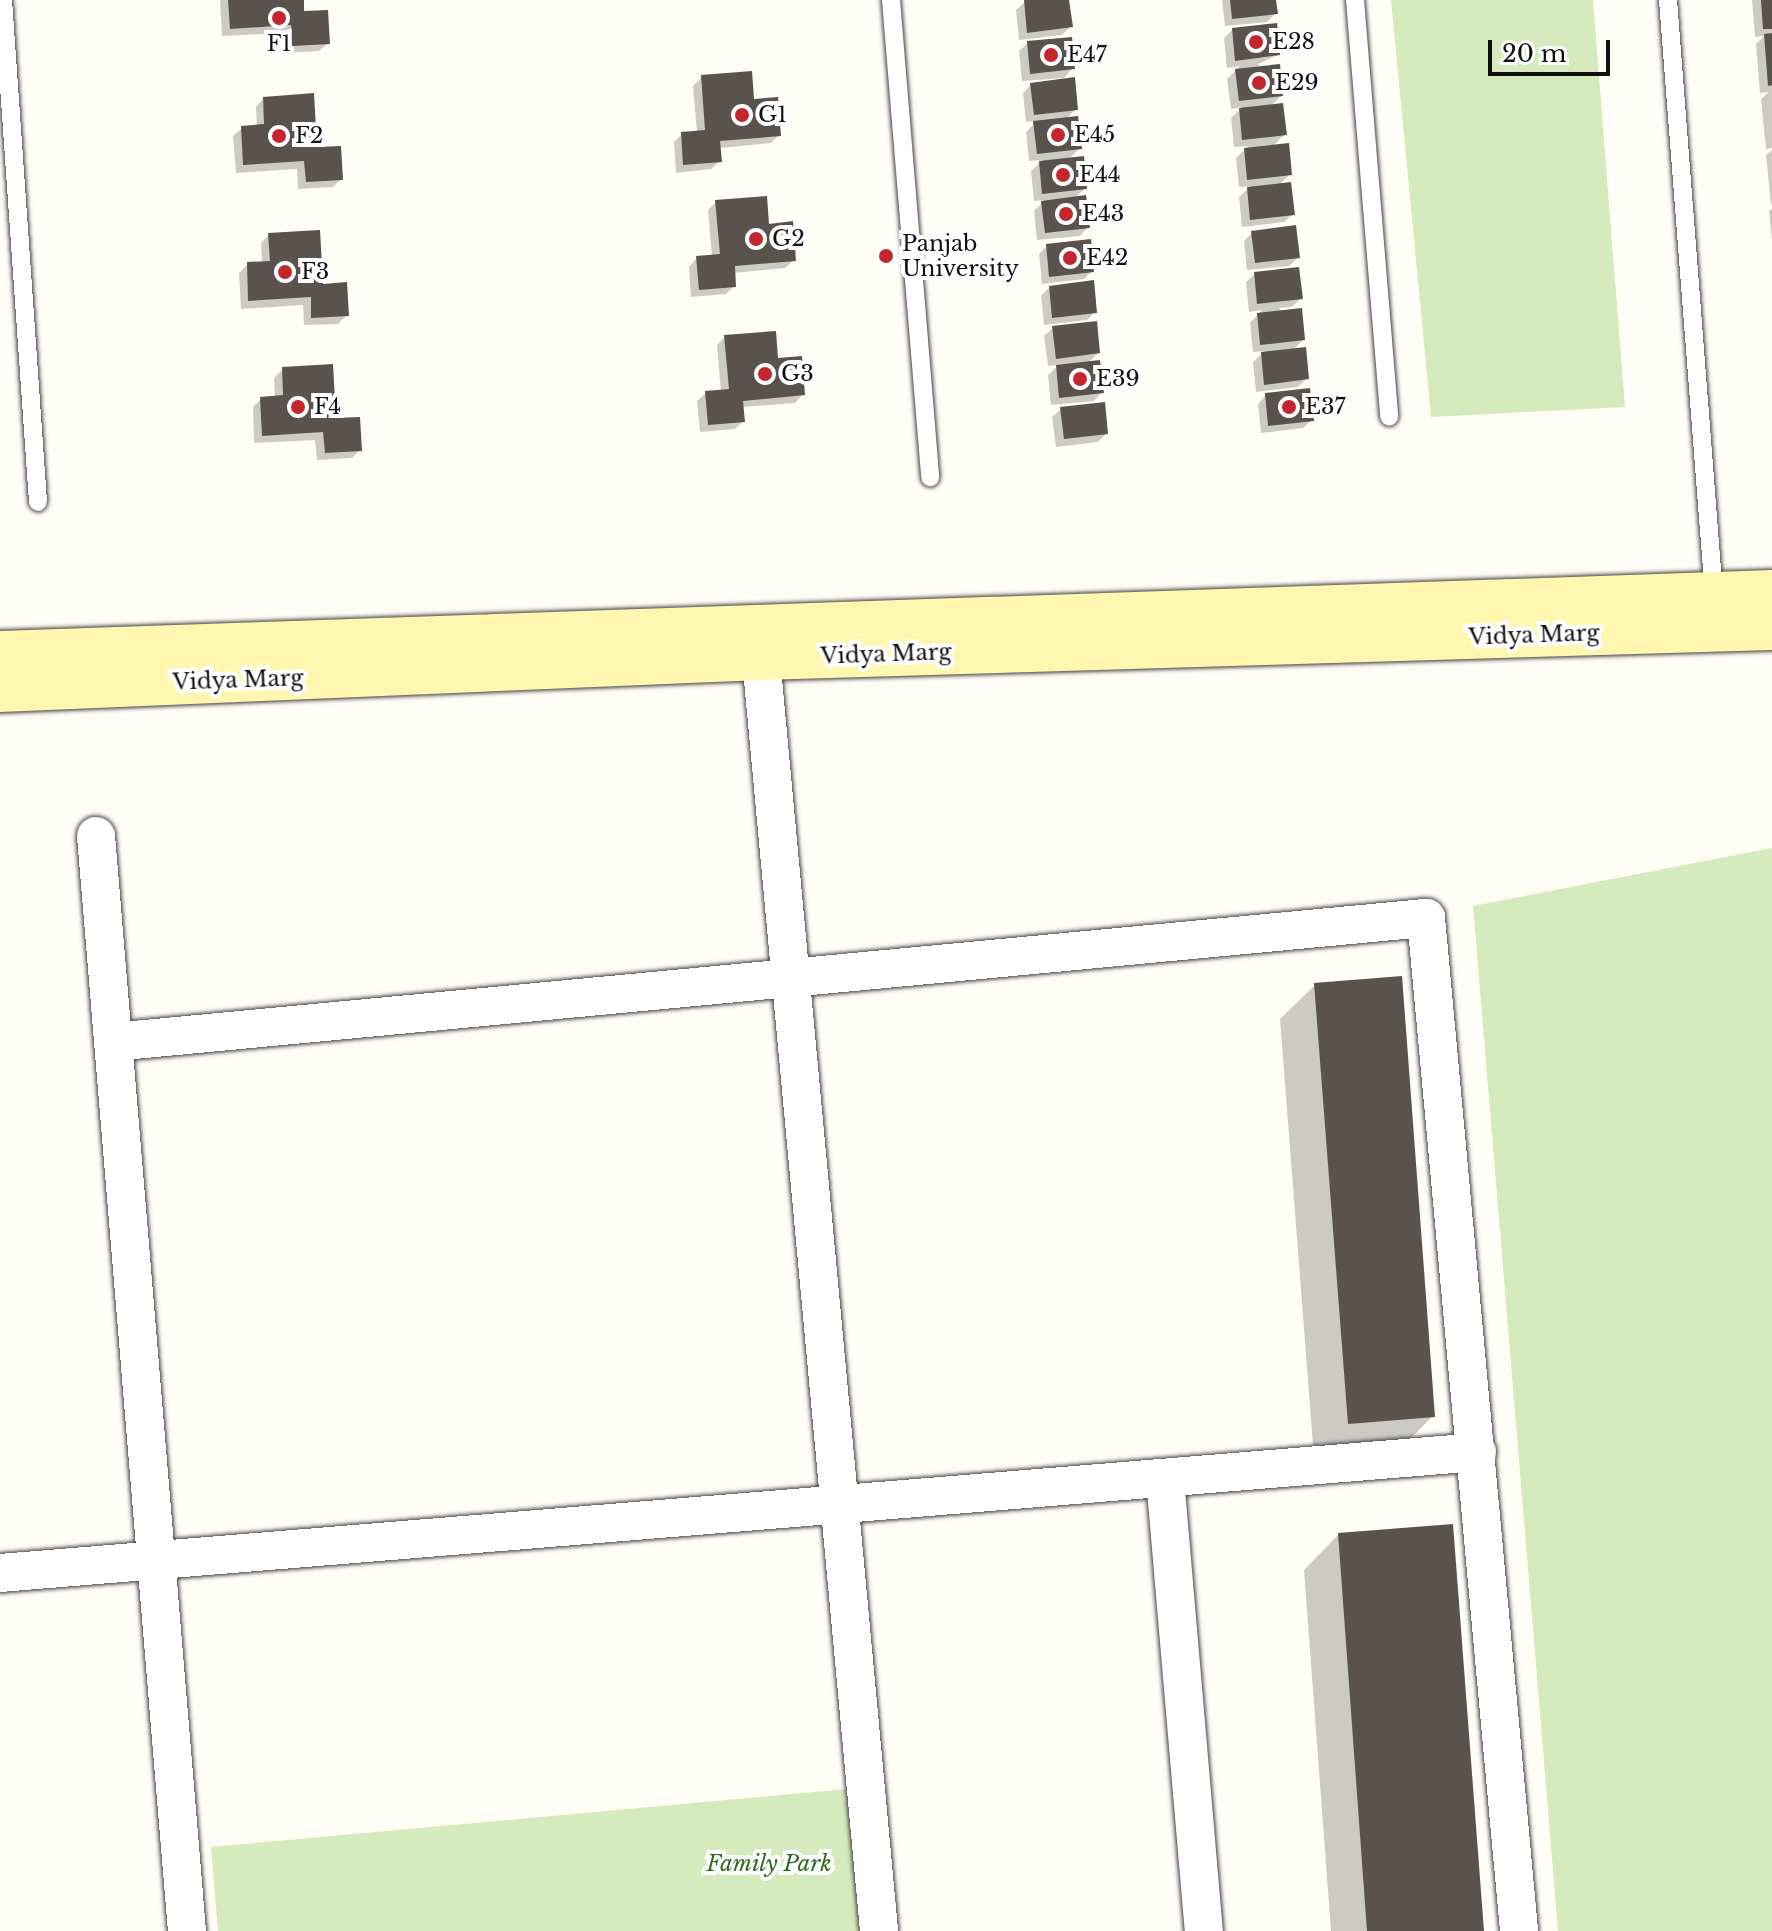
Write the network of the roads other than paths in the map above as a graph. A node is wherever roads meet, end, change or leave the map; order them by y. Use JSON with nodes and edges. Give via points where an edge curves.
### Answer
{"nodes":[{"id":1,"x":3,"y":0,"type":"edge"},
{"id":2,"x":891,"y":0,"type":"edge"},
{"id":3,"x":1355,"y":0,"type":"edge"},
{"id":4,"x":1668,"y":0,"type":"edge"},
{"id":5,"x":1389,"y":417,"type":"dead end"},
{"id":6,"x":930,"y":477,"type":"dead end"},
{"id":7,"x":38,"y":502,"type":"dead end"},
{"id":8,"x":1772,"y":592,"type":"edge"},
{"id":9,"x":1714,"y":596,"type":"junction"},
{"id":10,"x":1772,"y":628,"type":"edge"},
{"id":11,"x":0,"y":653,"type":"edge"},
{"id":12,"x":761,"y":658,"type":"junction"},
{"id":13,"x":0,"y":690,"type":"edge"},
{"id":14,"x":96,"y":836,"type":"dead end"},
{"id":15,"x":791,"y":978,"type":"junction"},
{"id":16,"x":113,"y":1042,"type":"junction"},
{"id":17,"x":1477,"y":1452,"type":"junction"},
{"id":18,"x":1165,"y":1478,"type":"junction"},
{"id":19,"x":839,"y":1505,"type":"junction"},
{"id":20,"x":156,"y":1560,"type":"junction"},
{"id":21,"x":0,"y":1573,"type":"edge"},
{"id":22,"x":187,"y":1931,"type":"edge"},
{"id":23,"x":879,"y":1931,"type":"edge"},
{"id":24,"x":1204,"y":1931,"type":"edge"},
{"id":25,"x":1519,"y":1931,"type":"edge"}],
"edges":[{"from":1,"to":7,"type":"lane"},
{"from":2,"to":6,"type":"lane"},
{"from":3,"to":5,"type":"lane"},
{"from":4,"to":9,"type":"lane"},
{"from":8,"to":9,"type":"main road","name":"Vidya Marg"},
{"from":9,"to":11,"type":"main road","name":"Vidya Marg"},
{"from":10,"to":12,"type":"main road","name":"Vidya Marg"},
{"from":12,"to":13,"type":"main road","name":"Vidya Marg"},
{"from":12,"to":15,"type":"street"},
{"from":14,"to":16,"type":"street"},
{"from":15,"to":16,"type":"street"},
{"from":15,"to":17,"type":"street","via":[[1426,918]]},
{"from":15,"to":19,"type":"street"},
{"from":16,"to":20,"type":"street"},
{"from":17,"to":18,"type":"street"},
{"from":17,"to":25,"type":"street"},
{"from":18,"to":19,"type":"street"},
{"from":18,"to":24,"type":"street"},
{"from":19,"to":20,"type":"street"},
{"from":19,"to":23,"type":"street"},
{"from":20,"to":21,"type":"street"},
{"from":20,"to":22,"type":"street"}]}
